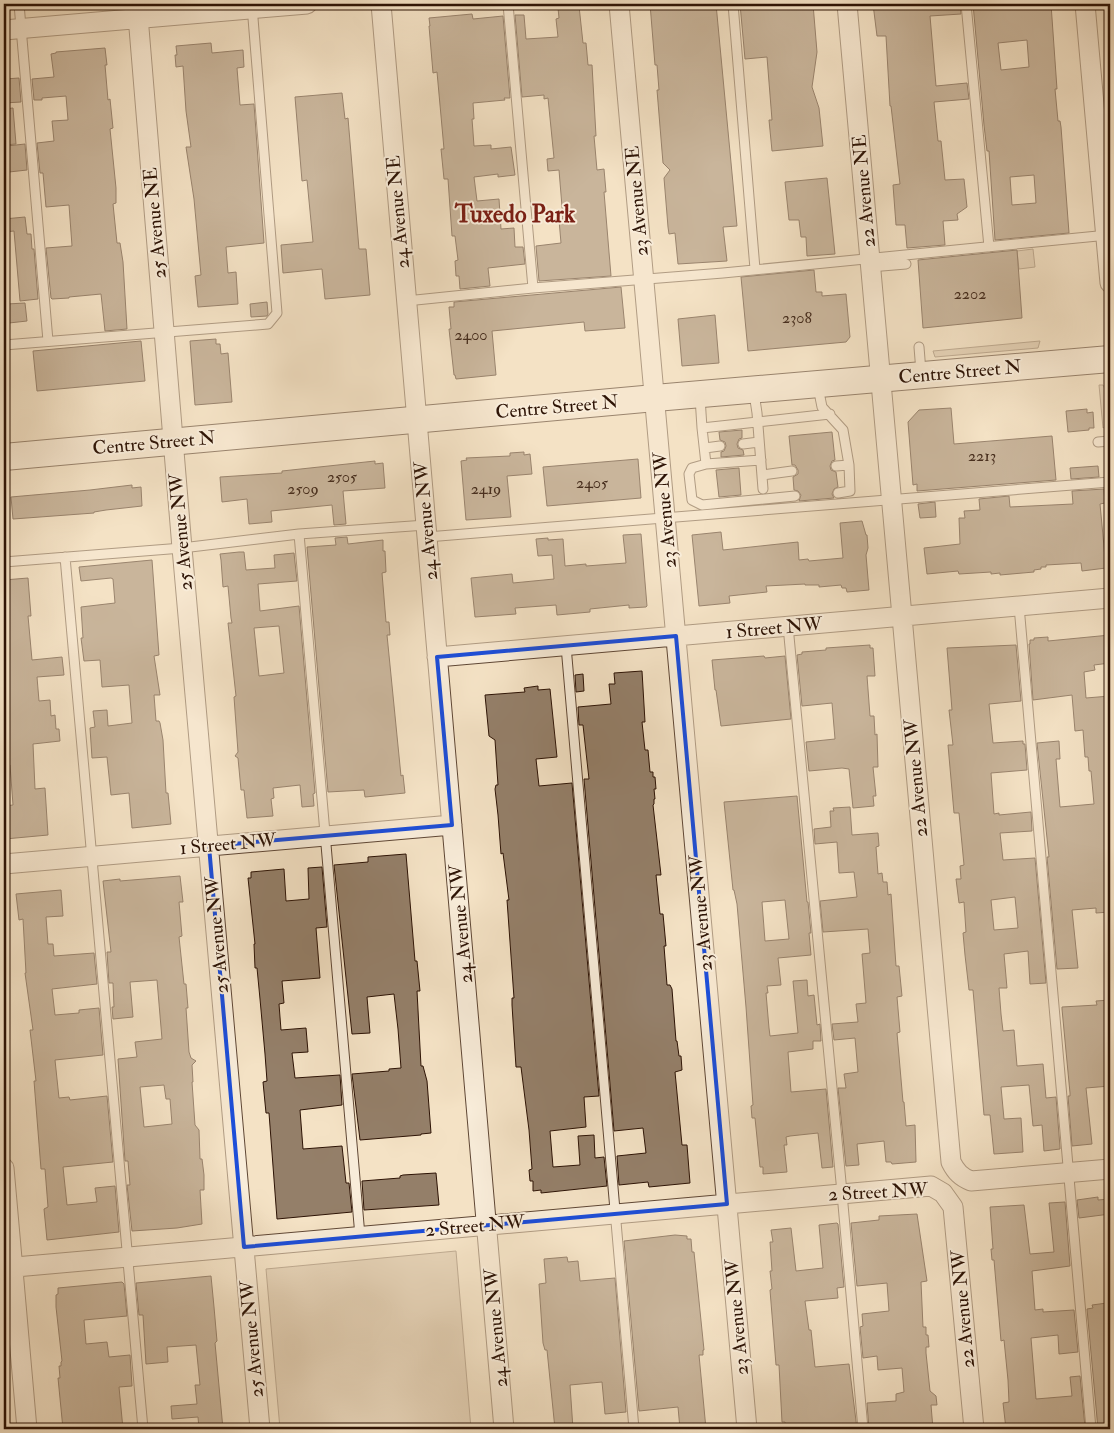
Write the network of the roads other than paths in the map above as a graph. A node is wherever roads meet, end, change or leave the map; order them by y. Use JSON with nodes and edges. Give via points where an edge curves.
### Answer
{"nodes":[{"id":1,"x":19,"y":4,"type":"edge"},
{"id":2,"x":307,"y":4,"type":"edge"},
{"id":3,"x":381,"y":4,"type":"edge"},
{"id":4,"x":508,"y":4,"type":"edge"},
{"id":5,"x":619,"y":4,"type":"edge"},
{"id":6,"x":733,"y":4,"type":"edge"},
{"id":7,"x":847,"y":4,"type":"edge"},
{"id":8,"x":966,"y":4,"type":"edge"},
{"id":9,"x":1085,"y":4,"type":"edge"},
{"id":10,"x":252,"y":6,"type":"edge"},
{"id":11,"x":138,"y":11,"type":"edge"},
{"id":12,"x":13,"y":30,"type":"edge"},
{"id":13,"x":1108,"y":235,"type":"edge"},
{"id":14,"x":989,"y":246,"type":"junction"},
{"id":15,"x":870,"y":263,"type":"junction"},
{"id":16,"x":906,"y":264,"type":"dead end"},
{"id":17,"x":755,"y":269,"type":"junction"},
{"id":18,"x":644,"y":279,"type":"junction"},
{"id":19,"x":1110,"y":283,"type":"edge"},
{"id":20,"x":533,"y":288,"type":"junction"},
{"id":21,"x":406,"y":302,"type":"junction"},
{"id":22,"x":164,"y":332,"type":"junction"},
{"id":23,"x":48,"y":341,"type":"junction"},
{"id":24,"x":4,"y":345,"type":"edge"},
{"id":25,"x":919,"y":346,"type":"dead end"},
{"id":26,"x":1110,"y":359,"type":"edge"},
{"id":27,"x":922,"y":375,"type":"junction"},
{"id":28,"x":880,"y":379,"type":"junction"},
{"id":29,"x":817,"y":384,"type":"junction"},
{"id":30,"x":753,"y":390,"type":"junction"},
{"id":31,"x":700,"y":394,"type":"junction"},
{"id":32,"x":655,"y":398,"type":"junction"},
{"id":33,"x":830,"y":414,"type":"junction"},
{"id":34,"x":417,"y":420,"type":"junction"},
{"id":35,"x":758,"y":422,"type":"junction"},
{"id":36,"x":702,"y":428,"type":"junction"},
{"id":37,"x":173,"y":441,"type":"junction"},
{"id":38,"x":1110,"y":441,"type":"edge"},
{"id":39,"x":760,"y":442,"type":"junction"},
{"id":40,"x":1098,"y":442,"type":"dead end"},
{"id":41,"x":743,"y":444,"type":"dead end"},
{"id":42,"x":720,"y":446,"type":"dead end"},
{"id":43,"x":705,"y":448,"type":"junction"},
{"id":44,"x":4,"y":457,"type":"edge"},
{"id":45,"x":761,"y":460,"type":"junction"},
{"id":46,"x":706,"y":464,"type":"junction"},
{"id":47,"x":849,"y":465,"type":"junction"},
{"id":48,"x":836,"y":466,"type":"dead end"},
{"id":49,"x":792,"y":471,"type":"dead end"},
{"id":50,"x":762,"y":475,"type":"junction"},
{"id":51,"x":1110,"y":482,"type":"edge"},
{"id":52,"x":763,"y":489,"type":"dead end"},
{"id":53,"x":838,"y":492,"type":"dead end"},
{"id":54,"x":794,"y":496,"type":"dead end"},
{"id":55,"x":891,"y":498,"type":"junction"},
{"id":56,"x":666,"y":518,"type":"junction"},
{"id":57,"x":426,"y":531,"type":"junction"},
{"id":58,"x":299,"y":534,"type":"junction"},
{"id":59,"x":182,"y":548,"type":"junction"},
{"id":60,"x":65,"y":557,"type":"junction"},
{"id":61,"x":4,"y":562,"type":"edge"},
{"id":62,"x":1110,"y":598,"type":"edge"},
{"id":63,"x":1019,"y":606,"type":"junction"},
{"id":64,"x":902,"y":616,"type":"junction"},
{"id":65,"x":788,"y":626,"type":"junction"},
{"id":66,"x":676,"y":636,"type":"junction"},
{"id":67,"x":566,"y":646,"type":"junction"},
{"id":68,"x":437,"y":657,"type":"junction"},
{"id":69,"x":452,"y":825,"type":"junction"},
{"id":70,"x":325,"y":836,"type":"junction"},
{"id":71,"x":209,"y":846,"type":"junction"},
{"id":72,"x":93,"y":856,"type":"junction"},
{"id":73,"x":4,"y":864,"type":"edge"},
{"id":74,"x":4,"y":1168,"type":"edge"},
{"id":75,"x":1110,"y":1169,"type":"edge"},
{"id":76,"x":1068,"y":1172,"type":"junction"},
{"id":77,"x":943,"y":1193,"type":"joint"},
{"id":78,"x":842,"y":1194,"type":"junction"},
{"id":79,"x":727,"y":1204,"type":"junction"},
{"id":80,"x":615,"y":1214,"type":"junction"},
{"id":81,"x":487,"y":1225,"type":"junction"},
{"id":82,"x":360,"y":1236,"type":"junction"},
{"id":83,"x":244,"y":1247,"type":"junction"},
{"id":84,"x":128,"y":1257,"type":"junction"},
{"id":85,"x":8,"y":1268,"type":"edge"},
{"id":86,"x":27,"y":1429,"type":"edge"},
{"id":87,"x":143,"y":1429,"type":"edge"},
{"id":88,"x":260,"y":1429,"type":"edge"},
{"id":89,"x":504,"y":1429,"type":"edge"},
{"id":90,"x":634,"y":1429,"type":"edge"},
{"id":91,"x":747,"y":1429,"type":"edge"},
{"id":92,"x":863,"y":1429,"type":"edge"},
{"id":93,"x":974,"y":1429,"type":"edge"},
{"id":94,"x":1091,"y":1429,"type":"edge"}],
"edges":[{"from":1,"to":12,"type":"lane"},
{"from":2,"to":10,"type":"street"},
{"from":3,"to":21,"type":"street","name":"24 Avenue NE"},
{"from":4,"to":20,"type":"lane"},
{"from":5,"to":18,"type":"street","name":"23 Avenue NE"},
{"from":6,"to":17,"type":"lane"},
{"from":7,"to":15,"type":"street","name":"22 Avenue NE"},
{"from":8,"to":14,"type":"lane"},
{"from":9,"to":13,"type":"street"},
{"from":10,"to":11,"type":"street"},
{"from":10,"to":22,"type":"lane","via":[[277,313],[268,324]]},
{"from":11,"to":12,"type":"street"},
{"from":11,"to":22,"type":"street","name":"25 Avenue NE"},
{"from":12,"to":23,"type":"lane"},
{"from":13,"to":14,"type":"lane"},
{"from":13,"to":19,"type":"street"},
{"from":14,"to":15,"type":"lane"},
{"from":15,"to":16,"type":"lane"},
{"from":15,"to":17,"type":"lane"},
{"from":15,"to":28,"type":"street","name":"22 Avenue NE"},
{"from":17,"to":18,"type":"lane"},
{"from":18,"to":20,"type":"lane"},
{"from":18,"to":32,"type":"street","name":"23 Avenue NE"},
{"from":20,"to":21,"type":"lane"},
{"from":21,"to":34,"type":"street","name":"24 Avenue NE"},
{"from":22,"to":23,"type":"lane"},
{"from":22,"to":37,"type":"street","name":"25 Avenue NE"},
{"from":23,"to":24,"type":"lane"},
{"from":25,"to":27,"type":"lane"},
{"from":26,"to":27,"type":"main road","name":"Centre Street N"},
{"from":27,"to":28,"type":"main road","name":"Centre Street N"},
{"from":28,"to":29,"type":"main road","name":"Centre Street N"},
{"from":28,"to":55,"type":"street","name":"22 Avenue NW"},
{"from":29,"to":30,"type":"main road","name":"Centre Street N"},
{"from":29,"to":33,"type":"lane","via":[[822,407]]},
{"from":30,"to":31,"type":"main road","name":"Centre Street N"},
{"from":30,"to":35,"type":"lane"},
{"from":31,"to":32,"type":"main road","name":"Centre Street N"},
{"from":31,"to":36,"type":"lane"},
{"from":32,"to":34,"type":"main road","name":"Centre Street N"},
{"from":32,"to":56,"type":"street","name":"23 Avenue NW"},
{"from":33,"to":35,"type":"lane"},
{"from":33,"to":47,"type":"lane","via":[[842,430]]},
{"from":34,"to":37,"type":"main road","name":"Centre Street N"},
{"from":34,"to":57,"type":"street","name":"24 Avenue NW"},
{"from":35,"to":36,"type":"lane"},
{"from":35,"to":39,"type":"lane"},
{"from":36,"to":43,"type":"lane"},
{"from":37,"to":44,"type":"main road","name":"Centre Street N"},
{"from":37,"to":59,"type":"street","name":"25 Avenue NW"},
{"from":38,"to":40,"type":"lane"},
{"from":39,"to":41,"type":"lane"},
{"from":39,"to":45,"type":"lane"},
{"from":42,"to":43,"type":"lane"},
{"from":43,"to":46,"type":"lane"},
{"from":45,"to":46,"type":"lane"},
{"from":45,"to":50,"type":"lane"},
{"from":46,"to":54,"type":"lane","via":[[692,468],[690,474],[692,500],[702,505]]},
{"from":47,"to":48,"type":"lane"},
{"from":47,"to":53,"type":"lane","via":[[850,491]]},
{"from":49,"to":50,"type":"lane"},
{"from":50,"to":52,"type":"lane"},
{"from":51,"to":55,"type":"lane"},
{"from":55,"to":56,"type":"lane"},
{"from":55,"to":64,"type":"street","name":"22 Avenue NW"},
{"from":56,"to":57,"type":"lane"},
{"from":56,"to":66,"type":"street","name":"23 Avenue NW"},
{"from":57,"to":58,"type":"lane"},
{"from":57,"to":68,"type":"street","name":"24 Avenue NW"},
{"from":58,"to":59,"type":"lane"},
{"from":58,"to":70,"type":"lane"},
{"from":59,"to":60,"type":"lane"},
{"from":59,"to":71,"type":"street","name":"25 Avenue NW"},
{"from":60,"to":61,"type":"lane"},
{"from":60,"to":72,"type":"lane"},
{"from":62,"to":63,"type":"street","name":"1 Street NW"},
{"from":63,"to":64,"type":"street","name":"1 Street NW"},
{"from":63,"to":76,"type":"lane"},
{"from":64,"to":65,"type":"street","name":"1 Street NW"},
{"from":64,"to":76,"type":"street","name":"22 Avenue NW","via":[[951,1162],[955,1171],[971,1181]]},
{"from":65,"to":66,"type":"street","name":"1 Street NW"},
{"from":65,"to":78,"type":"lane"},
{"from":66,"to":67,"type":"street","name":"1 Street NW"},
{"from":66,"to":79,"type":"street","name":"23 Avenue NW"},
{"from":67,"to":68,"type":"street","name":"1 Street NW"},
{"from":67,"to":80,"type":"lane"},
{"from":68,"to":69,"type":"street","name":"24 Avenue NW"},
{"from":69,"to":70,"type":"street","name":"1 Street NW"},
{"from":69,"to":81,"type":"street","name":"24 Avenue NW"},
{"from":70,"to":71,"type":"street","name":"1 Street NW"},
{"from":70,"to":82,"type":"lane"},
{"from":71,"to":72,"type":"street","name":"1 Street NW"},
{"from":71,"to":83,"type":"street","name":"25 Avenue NW"},
{"from":72,"to":73,"type":"street","name":"1 Street NW"},
{"from":72,"to":84,"type":"lane"},
{"from":74,"to":85,"type":"street"},
{"from":75,"to":76,"type":"street"},
{"from":76,"to":94,"type":"lane"},
{"from":77,"to":78,"type":"street","name":"2 Street NW","via":[[931,1186]]},
{"from":77,"to":93,"type":"street","name":"22 Avenue NW","via":[[953,1206]]},
{"from":78,"to":79,"type":"street","name":"2 Street NW"},
{"from":78,"to":92,"type":"lane"},
{"from":79,"to":80,"type":"street","name":"2 Street NW"},
{"from":79,"to":91,"type":"street","name":"23 Avenue NW"},
{"from":80,"to":81,"type":"street","name":"2 Street NW"},
{"from":80,"to":90,"type":"lane"},
{"from":81,"to":82,"type":"street","name":"2 Street NW"},
{"from":81,"to":89,"type":"street","name":"24 Avenue NW"},
{"from":82,"to":83,"type":"street","name":"2 Street NW"},
{"from":83,"to":84,"type":"street","name":"2 Street NW"},
{"from":83,"to":88,"type":"street","name":"25 Avenue NW"},
{"from":84,"to":85,"type":"street","name":"2 Street NW"},
{"from":84,"to":87,"type":"lane"},
{"from":85,"to":86,"type":"street"}]}
